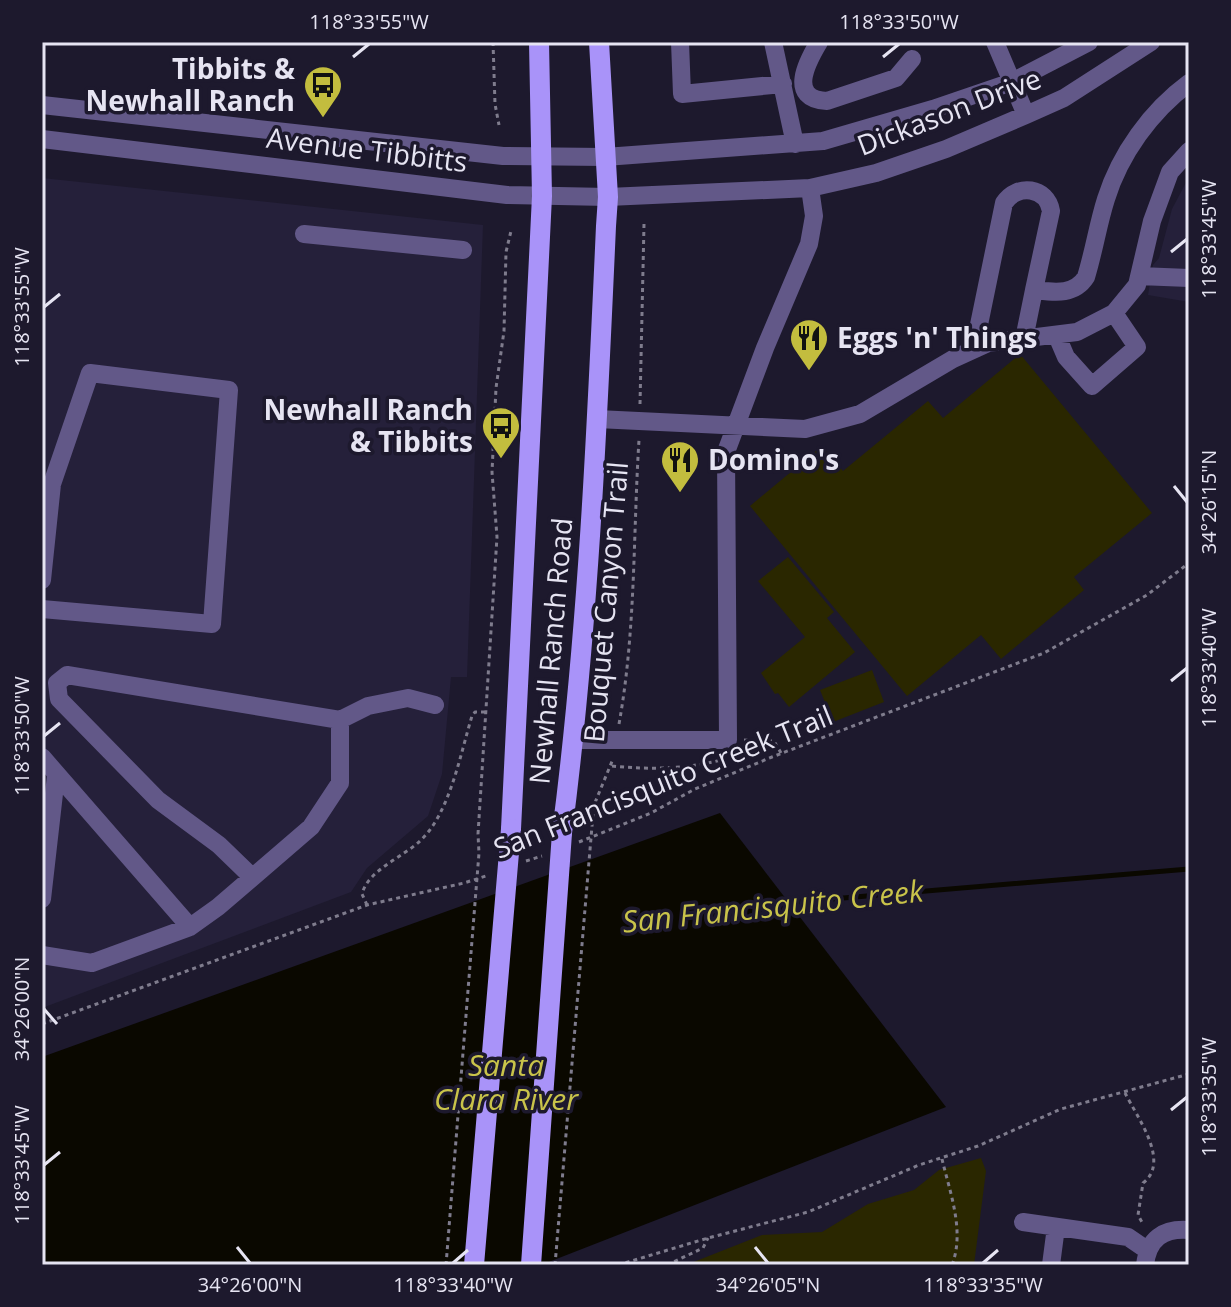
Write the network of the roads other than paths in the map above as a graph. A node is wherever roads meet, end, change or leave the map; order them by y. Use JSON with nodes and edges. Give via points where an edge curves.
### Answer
{"nodes":[{"id":1,"x":539,"y":42,"type":"edge"},
{"id":2,"x":599,"y":42,"type":"edge"},
{"id":3,"x":680,"y":42,"type":"edge"},
{"id":4,"x":773,"y":42,"type":"edge"},
{"id":5,"x":819,"y":42,"type":"edge"},
{"id":6,"x":995,"y":42,"type":"edge"},
{"id":7,"x":1089,"y":42,"type":"edge"},
{"id":8,"x":1151,"y":42,"type":"edge"},
{"id":9,"x":912,"y":59,"type":"dead end"},
{"id":10,"x":1012,"y":82,"type":"junction"},
{"id":11,"x":1189,"y":83,"type":"edge"},
{"id":12,"x":783,"y":84,"type":"junction"},
{"id":13,"x":42,"y":105,"type":"edge"},
{"id":14,"x":1026,"y":115,"type":"junction"},
{"id":15,"x":42,"y":139,"type":"edge"},
{"id":16,"x":795,"y":144,"type":"junction"},
{"id":17,"x":1189,"y":151,"type":"edge"},
{"id":18,"x":542,"y":157,"type":"junction"},
{"id":19,"x":605,"y":157,"type":"junction"},
{"id":20,"x":810,"y":188,"type":"junction"},
{"id":21,"x":542,"y":196,"type":"junction"},
{"id":22,"x":608,"y":197,"type":"junction"},
{"id":23,"x":304,"y":234,"type":"dead end"},
{"id":24,"x":463,"y":250,"type":"dead end"},
{"id":25,"x":1188,"y":273,"type":"edge"},
{"id":26,"x":1139,"y":276,"type":"junction"},
{"id":27,"x":1034,"y":290,"type":"junction"},
{"id":28,"x":1114,"y":313,"type":"junction"},
{"id":29,"x":1057,"y":336,"type":"junction"},
{"id":30,"x":1024,"y":339,"type":"junction"},
{"id":31,"x":974,"y":349,"type":"junction"},
{"id":32,"x":597,"y":419,"type":"junction"},
{"id":33,"x":737,"y":426,"type":"junction"},
{"id":34,"x":42,"y":580,"type":"edge"},
{"id":35,"x":42,"y":609,"type":"edge"},
{"id":36,"x":435,"y":705,"type":"dead end"},
{"id":37,"x":340,"y":720,"type":"junction"},
{"id":38,"x":574,"y":740,"type":"junction"},
{"id":39,"x":42,"y":757,"type":"edge"},
{"id":40,"x":56,"y":776,"type":"junction"},
{"id":41,"x":252,"y":877,"type":"junction"},
{"id":42,"x":42,"y":899,"type":"edge"},
{"id":43,"x":190,"y":927,"type":"junction"},
{"id":44,"x":42,"y":955,"type":"edge"},
{"id":45,"x":1023,"y":1222,"type":"dead end"},
{"id":46,"x":1056,"y":1227,"type":"junction"},
{"id":47,"x":1189,"y":1230,"type":"edge"},
{"id":48,"x":1149,"y":1251,"type":"edge"},
{"id":49,"x":474,"y":1265,"type":"edge"},
{"id":50,"x":531,"y":1265,"type":"edge"},
{"id":51,"x":1051,"y":1265,"type":"edge"}],
"edges":[{"from":1,"to":18,"type":"main road","name":"Newhall Ranch Road"},
{"from":2,"to":19,"type":"main road","name":"Newhall Ranch Road"},
{"from":3,"to":12,"type":"street","via":[[682,94]]},
{"from":4,"to":12,"type":"street"},
{"from":5,"to":9,"type":"street","via":[[802,74],[806,90],[819,101],[896,78]]},
{"from":6,"to":10,"type":"street"},
{"from":7,"to":10,"type":"street","name":"Dickason Drive"},
{"from":8,"to":14,"type":"street","name":"Dickason Drive","via":[[1064,98]]},
{"from":10,"to":14,"type":"street"},
{"from":10,"to":16,"type":"street","name":"Dickason Drive","via":[[823,141]]},
{"from":11,"to":27,"type":"street","via":[[1139,134],[1122,162],[1082,284],[1066,291]]},
{"from":12,"to":16,"type":"street"},
{"from":13,"to":18,"type":"street","name":"Avenue Tibbitts"},
{"from":14,"to":20,"type":"street","name":"Dickason Drive","via":[[876,173]]},
{"from":15,"to":21,"type":"street","name":"Avenue Tibbitts"},
{"from":16,"to":19,"type":"street","name":"Dickason Drive"},
{"from":17,"to":26,"type":"street","via":[[1170,172]]},
{"from":18,"to":19,"type":"street","name":"Avenue Tibbitts"},
{"from":18,"to":21,"type":"main road","name":"Newhall Ranch Road"},
{"from":19,"to":22,"type":"main road","name":"Newhall Ranch Road"},
{"from":20,"to":22,"type":"street","name":"Dickason Drive"},
{"from":20,"to":33,"type":"street","via":[[814,216],[809,244]]},
{"from":21,"to":22,"type":"street","name":"Avenue Tibbitts"},
{"from":21,"to":49,"type":"main road","name":"Newhall Ranch Road","bridge":true,"via":[[511,829]]},
{"from":22,"to":32,"type":"main road","name":"Newhall Ranch Road"},
{"from":23,"to":24,"type":"street"},
{"from":25,"to":26,"type":"street"},
{"from":26,"to":28,"type":"street"},
{"from":27,"to":30,"type":"street"},
{"from":27,"to":31,"type":"street","via":[[1050,201],[1031,190],[1017,191],[1004,203]]},
{"from":28,"to":29,"type":"street"},
{"from":28,"to":29,"type":"street","via":[[1137,347],[1092,386],[1066,357]]},
{"from":29,"to":30,"type":"street"},
{"from":30,"to":31,"type":"street"},
{"from":31,"to":33,"type":"street","via":[[860,414],[805,429]]},
{"from":32,"to":33,"type":"street"},
{"from":32,"to":38,"type":"main road","name":"Newhall Ranch Road"},
{"from":33,"to":38,"type":"street","via":[[726,452],[728,740]]},
{"from":34,"to":35,"type":"street","via":[[52,484],[90,373],[229,390],[212,624]]},
{"from":36,"to":37,"type":"street","via":[[408,698],[368,706]]},
{"from":37,"to":41,"type":"street","via":[[340,783],[311,827]]},
{"from":37,"to":41,"type":"street","via":[[67,675],[57,683],[59,699],[158,800]]},
{"from":38,"to":50,"type":"main road","name":"Newhall Ranch Road","bridge":true},
{"from":39,"to":40,"type":"street"},
{"from":40,"to":42,"type":"street"},
{"from":40,"to":43,"type":"street"},
{"from":41,"to":43,"type":"street"},
{"from":43,"to":44,"type":"street","via":[[92,963]]},
{"from":45,"to":46,"type":"street"},
{"from":46,"to":48,"type":"street","via":[[1128,1237]]},
{"from":46,"to":51,"type":"street"},
{"from":47,"to":48,"type":"street","via":[[1166,1232]]}]}
